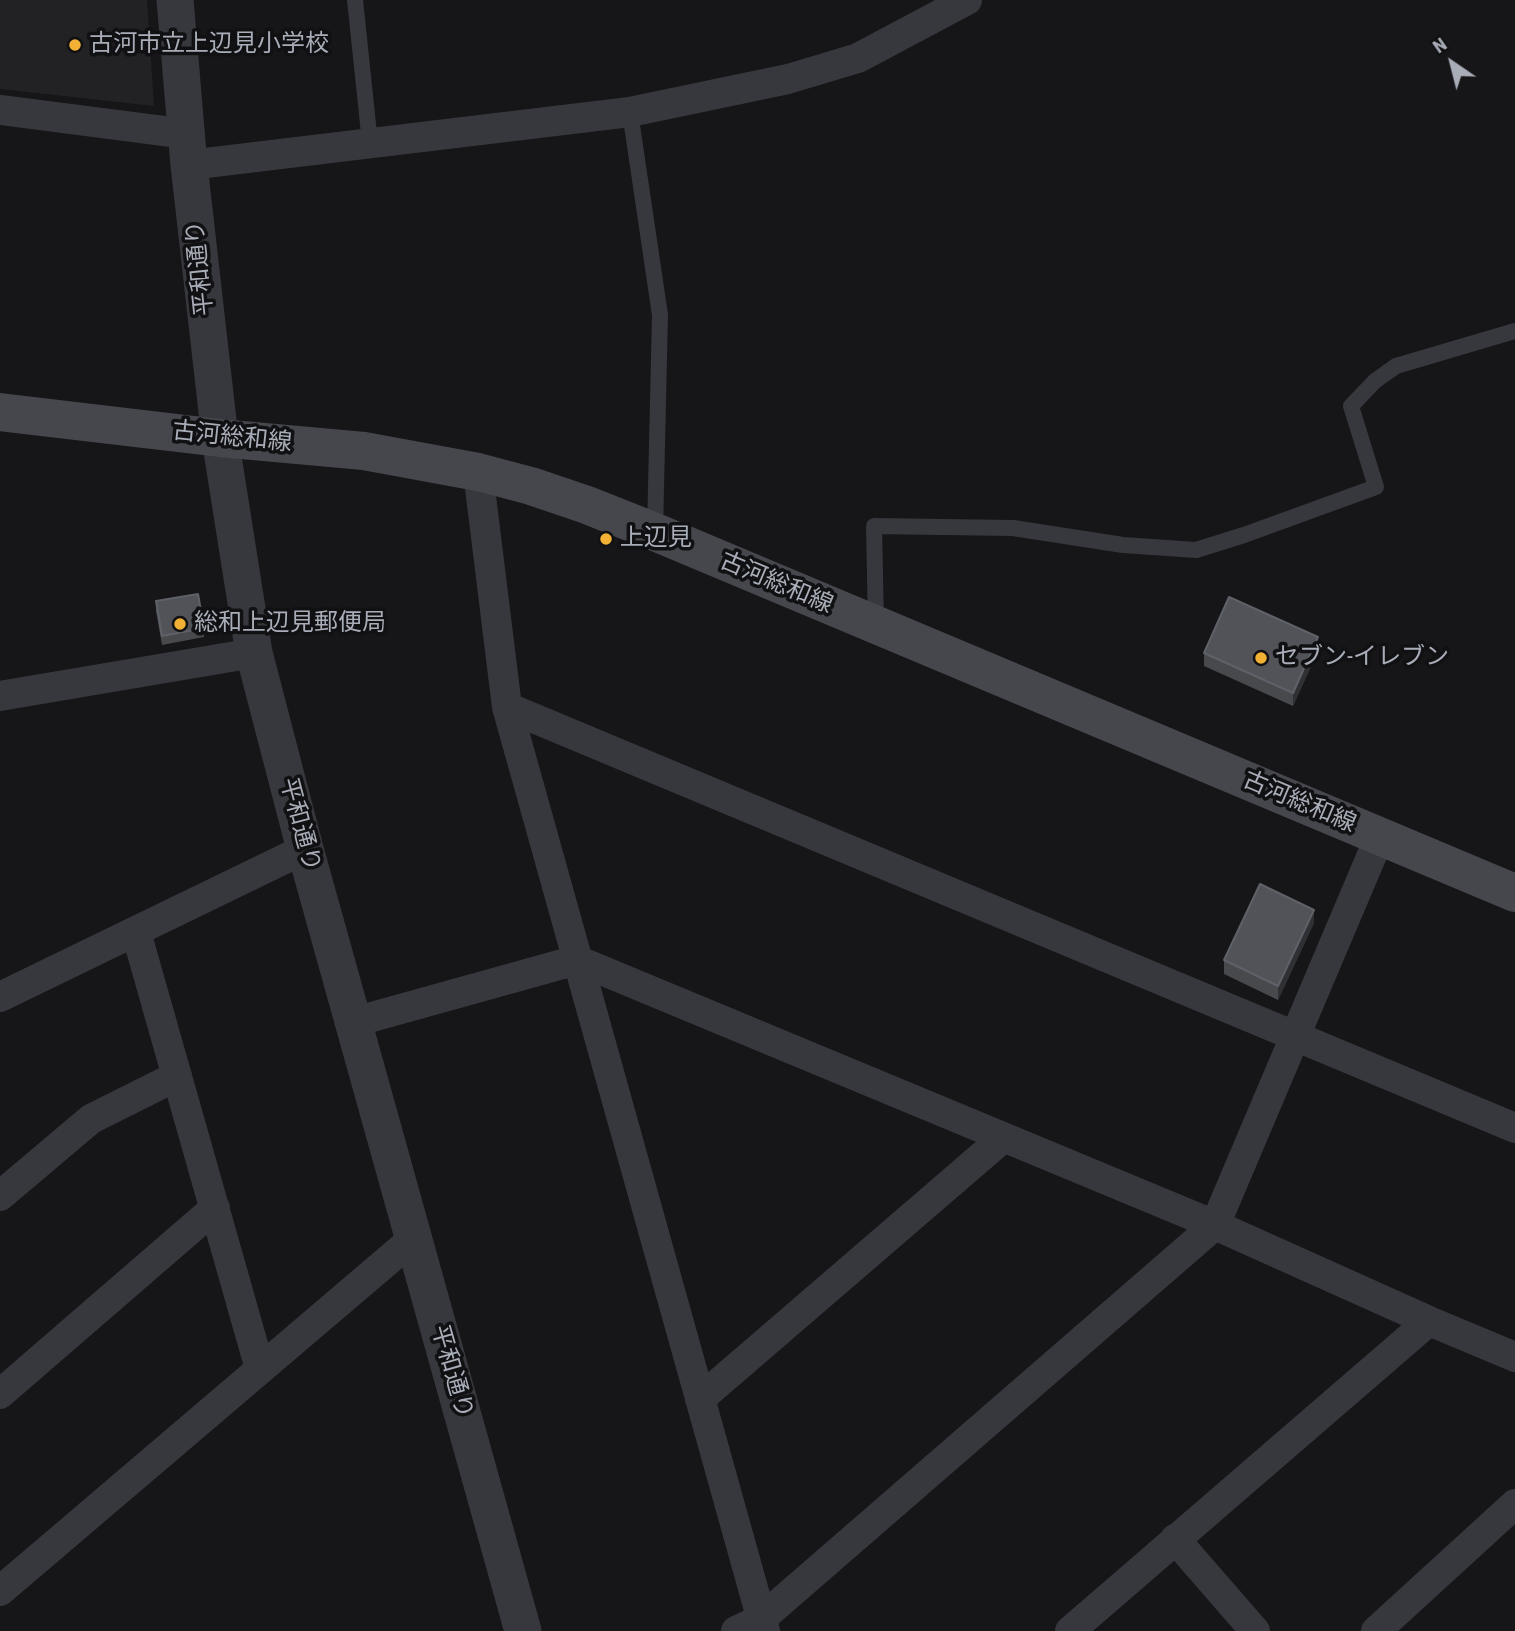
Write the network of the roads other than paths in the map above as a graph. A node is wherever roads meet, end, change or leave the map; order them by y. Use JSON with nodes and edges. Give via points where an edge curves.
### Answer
{"nodes":[{"id":1,"x":175,"y":0,"type":"edge"},
{"id":2,"x":355,"y":0,"type":"edge"},
{"id":3,"x":967,"y":0,"type":"edge"},
{"id":4,"x":0,"y":110,"type":"edge"},
{"id":5,"x":630,"y":112,"type":"junction"},
{"id":6,"x":370,"y":143,"type":"junction"},
{"id":7,"x":188,"y":149,"type":"junction"},
{"id":8,"x":1515,"y":331,"type":"edge"},
{"id":9,"x":0,"y":412,"type":"edge"},
{"id":10,"x":220,"y":438,"type":"junction"},
{"id":11,"x":478,"y":472,"type":"junction"},
{"id":12,"x":655,"y":532,"type":"junction"},
{"id":13,"x":876,"y":626,"type":"junction"},
{"id":14,"x":254,"y":653,"type":"junction"},
{"id":15,"x":0,"y":696,"type":"edge"},
{"id":16,"x":507,"y":707,"type":"junction"},
{"id":17,"x":1380,"y":836,"type":"junction"},
{"id":18,"x":305,"y":849,"type":"junction"},
{"id":19,"x":1515,"y":892,"type":"edge"},
{"id":20,"x":136,"y":932,"type":"junction"},
{"id":21,"x":577,"y":960,"type":"junction"},
{"id":22,"x":0,"y":997,"type":"edge"},
{"id":23,"x":354,"y":1022,"type":"junction"},
{"id":24,"x":1294,"y":1036,"type":"junction"},
{"id":25,"x":177,"y":1076,"type":"junction"},
{"id":26,"x":1515,"y":1128,"type":"edge"},
{"id":27,"x":1003,"y":1138,"type":"junction"},
{"id":28,"x":0,"y":1196,"type":"edge"},
{"id":29,"x":215,"y":1208,"type":"junction"},
{"id":30,"x":1215,"y":1224,"type":"junction"},
{"id":31,"x":413,"y":1238,"type":"junction"},
{"id":32,"x":1429,"y":1321,"type":"junction"},
{"id":33,"x":1515,"y":1357,"type":"edge"},
{"id":34,"x":260,"y":1369,"type":"junction"},
{"id":35,"x":0,"y":1394,"type":"edge"},
{"id":36,"x":700,"y":1399,"type":"junction"},
{"id":37,"x":1515,"y":1504,"type":"edge"},
{"id":38,"x":1175,"y":1539,"type":"junction"},
{"id":39,"x":0,"y":1591,"type":"edge"},
{"id":40,"x":754,"y":1627,"type":"edge"},
{"id":41,"x":523,"y":1631,"type":"edge"},
{"id":42,"x":1070,"y":1631,"type":"edge"},
{"id":43,"x":1255,"y":1631,"type":"edge"},
{"id":44,"x":1376,"y":1631,"type":"edge"}],
"edges":[{"from":1,"to":7,"type":"street","name":"平和通り"},
{"from":2,"to":6,"type":"lane"},
{"from":3,"to":5,"type":"street","via":[[858,58],[789,79]]},
{"from":4,"to":7,"type":"street"},
{"from":5,"to":6,"type":"street"},
{"from":5,"to":12,"type":"lane","via":[[660,315]]},
{"from":6,"to":7,"type":"street"},
{"from":7,"to":10,"type":"street","name":"平和通り"},
{"from":8,"to":13,"type":"lane","via":[[1396,366],[1351,406],[1376,487],[1196,550],[1123,545],[1013,528],[874,526]]},
{"from":9,"to":10,"type":"main road","name":"古河総和線"},
{"from":10,"to":11,"type":"main road","name":"古河総和線","via":[[364,451]]},
{"from":10,"to":14,"type":"street","name":"平和通り"},
{"from":11,"to":12,"type":"main road","name":"古河総和線","via":[[587,505]]},
{"from":11,"to":16,"type":"street"},
{"from":12,"to":13,"type":"main road","name":"古河総和線"},
{"from":13,"to":17,"type":"main road","name":"古河総和線"},
{"from":14,"to":15,"type":"street"},
{"from":14,"to":18,"type":"street","name":"平和通り"},
{"from":16,"to":21,"type":"street"},
{"from":16,"to":24,"type":"street"},
{"from":17,"to":19,"type":"main road","name":"古河総和線"},
{"from":17,"to":24,"type":"street"},
{"from":18,"to":20,"type":"street"},
{"from":18,"to":23,"type":"street","name":"平和通り"},
{"from":20,"to":22,"type":"street"},
{"from":20,"to":25,"type":"street"},
{"from":21,"to":23,"type":"street"},
{"from":21,"to":27,"type":"street"},
{"from":21,"to":36,"type":"street"},
{"from":23,"to":31,"type":"street","name":"平和通り"},
{"from":24,"to":26,"type":"street"},
{"from":24,"to":30,"type":"street"},
{"from":25,"to":28,"type":"street","via":[[91,1118]]},
{"from":25,"to":29,"type":"street"},
{"from":27,"to":30,"type":"street"},
{"from":27,"to":36,"type":"street"},
{"from":29,"to":34,"type":"street"},
{"from":29,"to":35,"type":"street"},
{"from":30,"to":32,"type":"street"},
{"from":30,"to":40,"type":"street"},
{"from":31,"to":34,"type":"street"},
{"from":31,"to":41,"type":"street","name":"平和通り"},
{"from":32,"to":33,"type":"street"},
{"from":32,"to":38,"type":"street"},
{"from":34,"to":39,"type":"street"},
{"from":36,"to":40,"type":"street"},
{"from":37,"to":44,"type":"street"},
{"from":38,"to":42,"type":"street"},
{"from":38,"to":43,"type":"street"}]}
